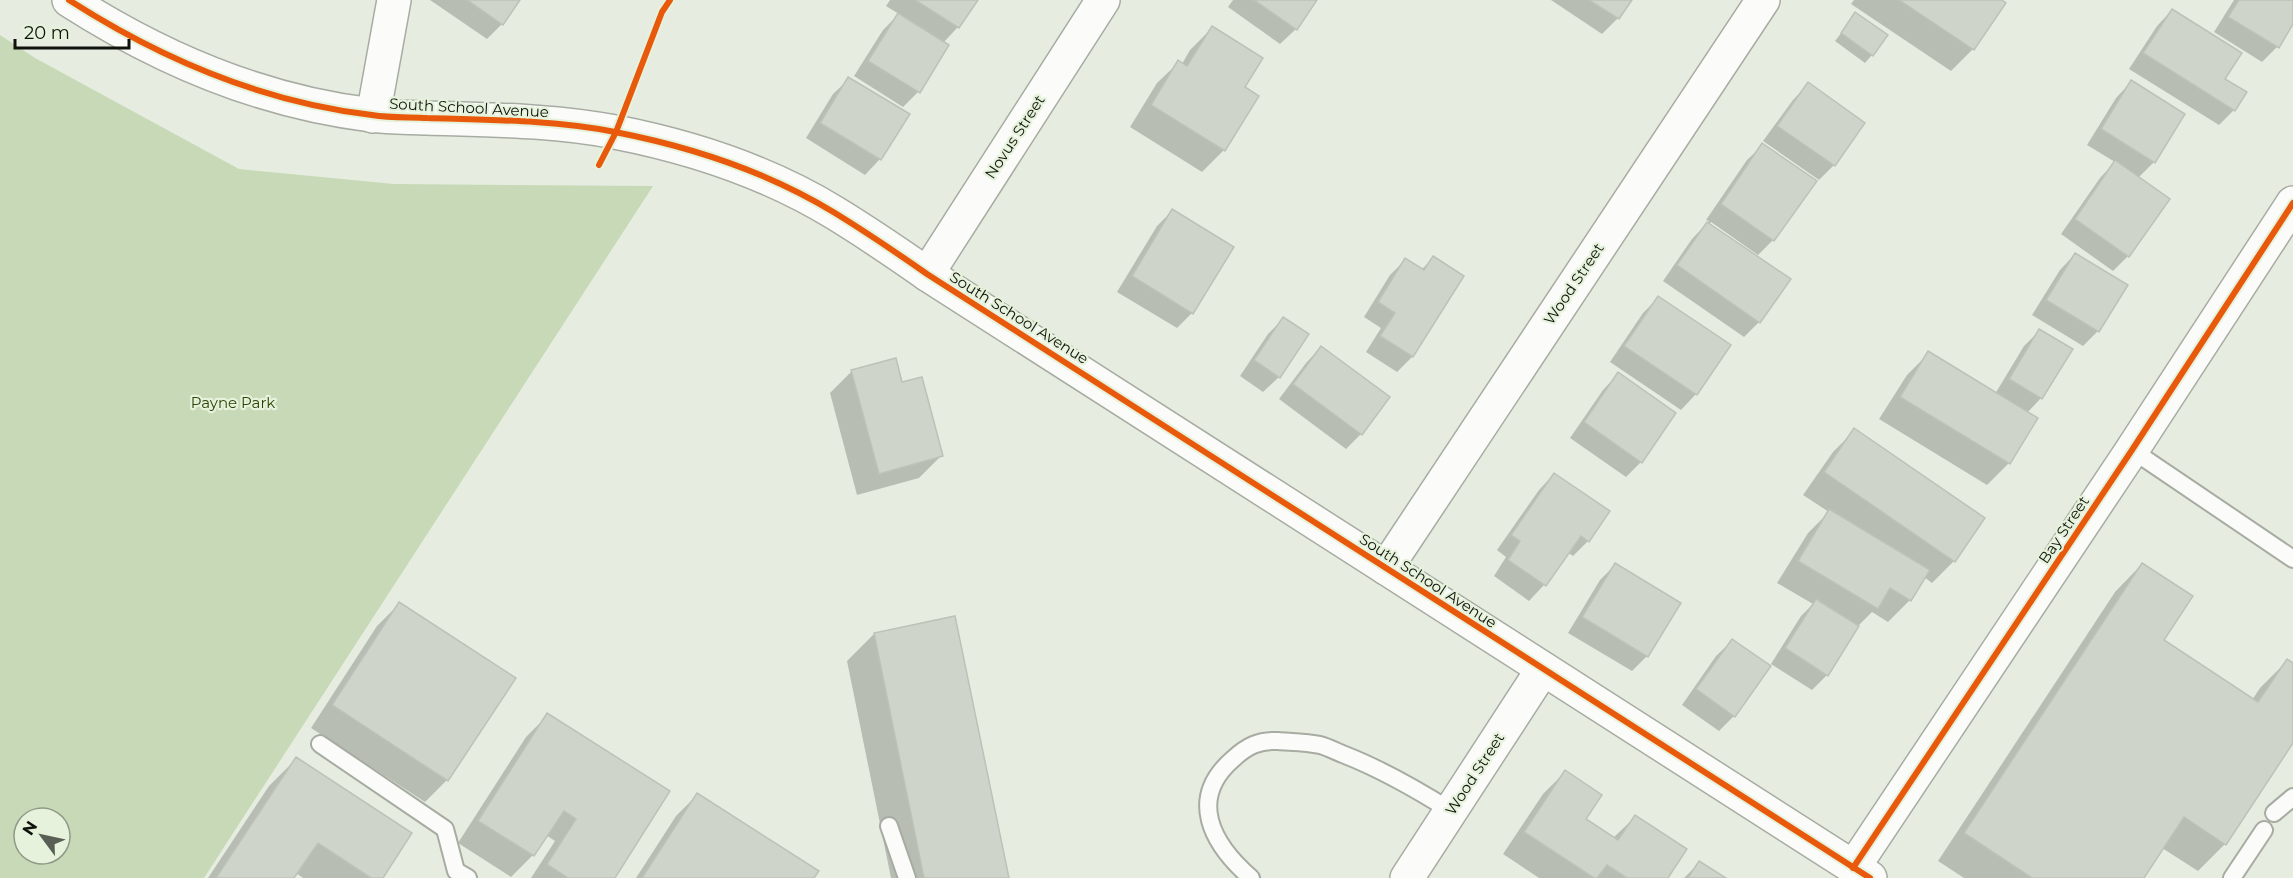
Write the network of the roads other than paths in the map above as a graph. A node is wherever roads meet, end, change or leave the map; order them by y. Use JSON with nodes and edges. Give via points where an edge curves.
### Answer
{"nodes":[{"id":1,"x":69,"y":0,"type":"edge"},
{"id":2,"x":394,"y":0,"type":"edge"},
{"id":3,"x":1103,"y":0,"type":"edge"},
{"id":4,"x":1762,"y":0,"type":"edge"},
{"id":5,"x":372,"y":116,"type":"junction"},
{"id":6,"x":2293,"y":203,"type":"edge"},
{"id":7,"x":927,"y":274,"type":"junction"},
{"id":8,"x":2132,"y":450,"type":"junction"},
{"id":9,"x":2293,"y":560,"type":"edge"},
{"id":10,"x":1386,"y":568,"type":"junction"},
{"id":11,"x":1543,"y":669,"type":"junction"},
{"id":12,"x":320,"y":744,"type":"dead end"},
{"id":13,"x":2293,"y":797,"type":"edge"},
{"id":14,"x":1451,"y":811,"type":"junction"},
{"id":15,"x":2274,"y":813,"type":"dead end"},
{"id":16,"x":889,"y":826,"type":"dead end"},
{"id":17,"x":2264,"y":830,"type":"dead end"},
{"id":18,"x":1861,"y":873,"type":"edge"},
{"id":19,"x":468,"y":878,"type":"edge"},
{"id":20,"x":907,"y":878,"type":"edge"},
{"id":21,"x":1251,"y":878,"type":"edge"},
{"id":22,"x":1407,"y":878,"type":"edge"},
{"id":23,"x":2232,"y":878,"type":"edge"}],
"edges":[{"from":1,"to":5,"type":"street","name":"South School Avenue","via":[[167,56],[243,88]]},
{"from":2,"to":5,"type":"street"},
{"from":3,"to":7,"type":"street","name":"Novus Street"},
{"from":4,"to":10,"type":"street","name":"Wood Street"},
{"from":5,"to":7,"type":"street","name":"South School Avenue","via":[[570,124],[701,153],[741,167],[834,212]]},
{"from":6,"to":8,"type":"street","name":"Bay Street"},
{"from":7,"to":10,"type":"street","name":"South School Avenue"},
{"from":8,"to":9,"type":"lane"},
{"from":8,"to":18,"type":"street","name":"Bay Street"},
{"from":10,"to":11,"type":"street","name":"South School Avenue"},
{"from":11,"to":14,"type":"street","name":"Wood Street"},
{"from":11,"to":18,"type":"street","name":"South School Avenue"},
{"from":12,"to":19,"type":"lane","via":[[444,829],[456,871]]},
{"from":13,"to":15,"type":"lane"},
{"from":14,"to":21,"type":"lane","via":[[1407,783],[1320,745],[1275,741],[1248,745],[1213,782],[1208,805],[1210,825],[1223,848]]},
{"from":14,"to":22,"type":"street","name":"Wood Street"},
{"from":16,"to":20,"type":"lane"},
{"from":17,"to":23,"type":"lane"}]}
